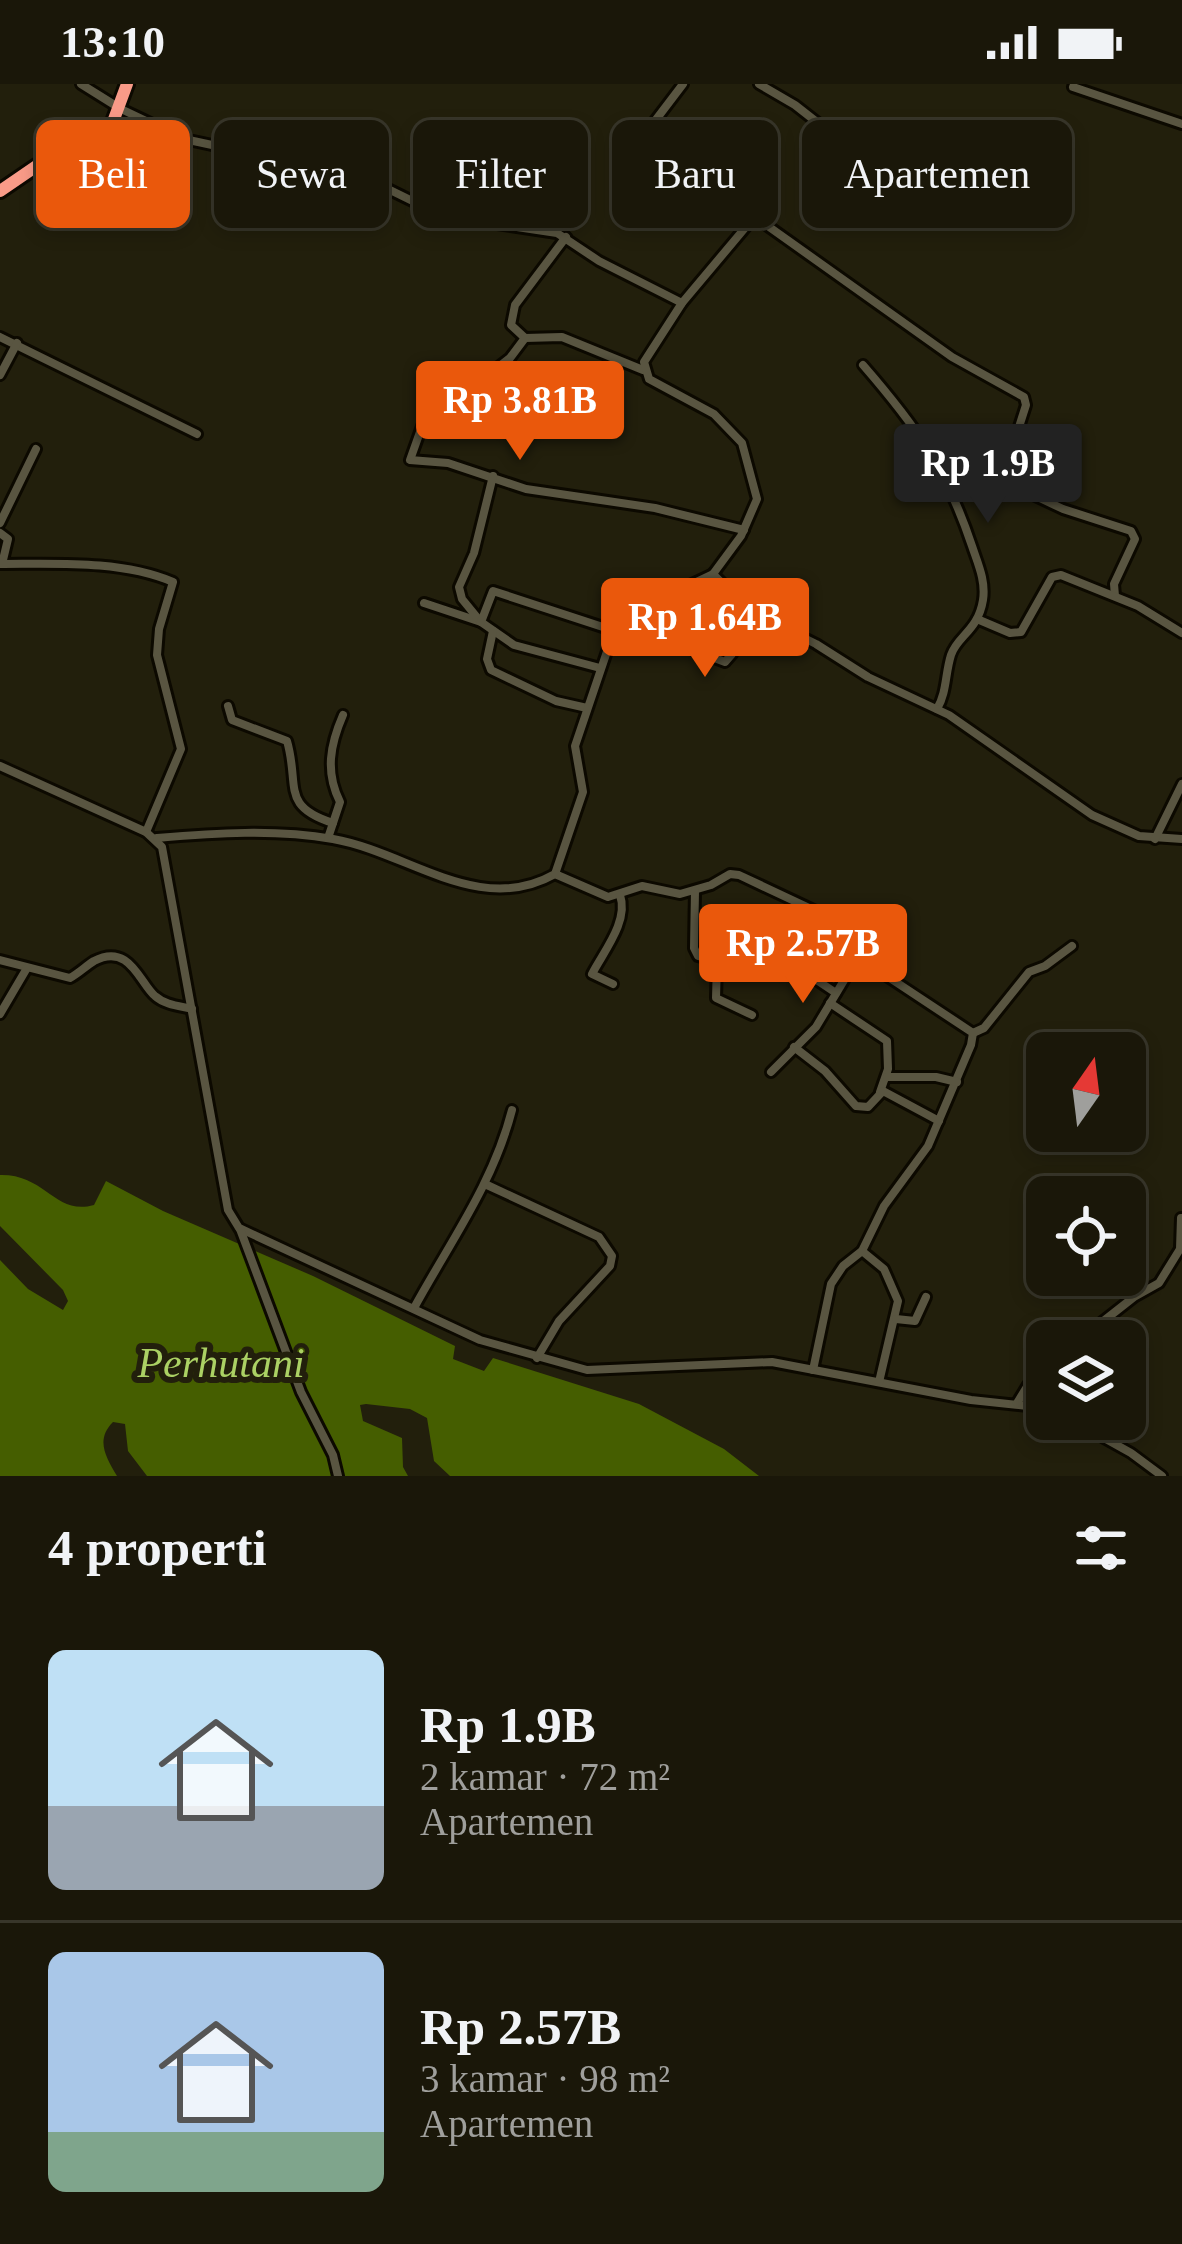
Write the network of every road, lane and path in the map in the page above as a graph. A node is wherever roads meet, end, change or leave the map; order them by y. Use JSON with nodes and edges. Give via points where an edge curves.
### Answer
{"nodes":[{"id":1,"x":81,"y":84,"type":"edge"},
{"id":2,"x":128,"y":84,"type":"edge"},
{"id":3,"x":682,"y":84,"type":"edge"},
{"id":4,"x":759,"y":84,"type":"edge"},
{"id":5,"x":1073,"y":87,"type":"dead end"},
{"id":6,"x":121,"y":109,"type":"junction"},
{"id":7,"x":115,"y":120,"type":"edge"},
{"id":8,"x":654,"y":120,"type":"edge"},
{"id":9,"x":814,"y":120,"type":"edge"},
{"id":10,"x":1182,"y":124,"type":"edge"},
{"id":11,"x":36,"y":166,"type":"edge"},
{"id":12,"x":0,"y":191,"type":"edge"},
{"id":13,"x":745,"y":228,"type":"edge"},
{"id":14,"x":772,"y":228,"type":"edge"},
{"id":15,"x":566,"y":237,"type":"junction"},
{"id":16,"x":682,"y":303,"type":"junction"},
{"id":17,"x":0,"y":337,"type":"edge"},
{"id":18,"x":525,"y":338,"type":"junction"},
{"id":19,"x":17,"y":343,"type":"junction"},
{"id":20,"x":862,"y":365,"type":"dead end"},
{"id":21,"x":644,"y":370,"type":"junction"},
{"id":22,"x":0,"y":375,"type":"edge"},
{"id":23,"x":197,"y":434,"type":"dead end"},
{"id":24,"x":36,"y":449,"type":"dead end"},
{"id":25,"x":494,"y":476,"type":"junction"},
{"id":26,"x":0,"y":523,"type":"edge"},
{"id":27,"x":744,"y":530,"type":"junction"},
{"id":28,"x":0,"y":533,"type":"edge"},
{"id":29,"x":1,"y":564,"type":"edge"},
{"id":30,"x":713,"y":574,"type":"junction"},
{"id":31,"x":1115,"y":596,"type":"junction"},
{"id":32,"x":424,"y":603,"type":"dead end"},
{"id":33,"x":749,"y":611,"type":"junction"},
{"id":34,"x":977,"y":619,"type":"junction"},
{"id":35,"x":481,"y":622,"type":"junction"},
{"id":36,"x":494,"y":630,"type":"junction"},
{"id":37,"x":612,"y":630,"type":"junction"},
{"id":38,"x":1182,"y":633,"type":"edge"},
{"id":39,"x":609,"y":641,"type":"junction"},
{"id":40,"x":600,"y":668,"type":"junction"},
{"id":41,"x":228,"y":706,"type":"dead end"},
{"id":42,"x":587,"y":708,"type":"junction"},
{"id":43,"x":937,"y":709,"type":"junction"},
{"id":44,"x":343,"y":715,"type":"dead end"},
{"id":45,"x":0,"y":766,"type":"edge"},
{"id":46,"x":1182,"y":784,"type":"edge"},
{"id":47,"x":333,"y":823,"type":"junction"},
{"id":48,"x":151,"y":835,"type":"junction"},
{"id":49,"x":328,"y":838,"type":"junction"},
{"id":50,"x":1155,"y":839,"type":"junction"},
{"id":51,"x":1182,"y":839,"type":"edge"},
{"id":52,"x":555,"y":874,"type":"junction"},
{"id":53,"x":694,"y":891,"type":"junction"},
{"id":54,"x":620,"y":895,"type":"junction"},
{"id":55,"x":1072,"y":946,"type":"dead end"},
{"id":56,"x":858,"y":957,"type":"junction"},
{"id":57,"x":0,"y":960,"type":"edge"},
{"id":58,"x":717,"y":962,"type":"junction"},
{"id":59,"x":27,"y":968,"type":"junction"},
{"id":60,"x":613,"y":984,"type":"dead end"},
{"id":61,"x":836,"y":992,"type":"junction"},
{"id":62,"x":830,"y":1003,"type":"junction"},
{"id":63,"x":193,"y":1009,"type":"junction"},
{"id":64,"x":0,"y":1014,"type":"edge"},
{"id":65,"x":752,"y":1015,"type":"dead end"},
{"id":66,"x":973,"y":1033,"type":"junction"},
{"id":67,"x":794,"y":1047,"type":"junction"},
{"id":68,"x":771,"y":1072,"type":"dead end"},
{"id":69,"x":887,"y":1077,"type":"junction"},
{"id":70,"x":957,"y":1082,"type":"junction"},
{"id":71,"x":880,"y":1092,"type":"junction"},
{"id":72,"x":512,"y":1110,"type":"dead end"},
{"id":73,"x":939,"y":1120,"type":"junction"},
{"id":74,"x":487,"y":1185,"type":"junction"},
{"id":75,"x":1181,"y":1218,"type":"edge"},
{"id":76,"x":239,"y":1228,"type":"junction"},
{"id":77,"x":862,"y":1251,"type":"junction"},
{"id":78,"x":926,"y":1297,"type":"dead end"},
{"id":79,"x":414,"y":1308,"type":"junction"},
{"id":80,"x":895,"y":1320,"type":"junction"},
{"id":81,"x":1105,"y":1320,"type":"edge"},
{"id":82,"x":537,"y":1358,"type":"junction"},
{"id":83,"x":813,"y":1370,"type":"junction"},
{"id":84,"x":879,"y":1382,"type":"junction"},
{"id":85,"x":1026,"y":1388,"type":"edge"},
{"id":86,"x":1017,"y":1403,"type":"junction"},
{"id":87,"x":1026,"y":1404,"type":"edge"},
{"id":88,"x":1108,"y":1440,"type":"edge"},
{"id":89,"x":338,"y":1476,"type":"edge"},
{"id":90,"x":1162,"y":1476,"type":"edge"}],
"edges":[{"from":1,"to":6,"type":"street"},
{"from":2,"to":6,"type":"highway"},
{"from":3,"to":8,"type":"street"},
{"from":4,"to":9,"type":"street"},
{"from":5,"to":10,"type":"street"},
{"from":6,"to":7,"type":"highway"},
{"from":6,"to":15,"type":"street","via":[[184,140],[278,159],[334,184],[388,189],[434,214]]},
{"from":11,"to":12,"type":"highway"},
{"from":13,"to":16,"type":"street"},
{"from":14,"to":31,"type":"street","via":[[935,345],[1024,397],[1002,480],[1131,531]]},
{"from":15,"to":16,"type":"street"},
{"from":15,"to":18,"type":"street","via":[[513,310],[511,326]]},
{"from":16,"to":21,"type":"street"},
{"from":17,"to":19,"type":"street"},
{"from":18,"to":21,"type":"street","via":[[562,338]]},
{"from":18,"to":25,"type":"street","via":[[474,386],[431,401],[409,457]]},
{"from":19,"to":22,"type":"street"},
{"from":19,"to":23,"type":"street"},
{"from":20,"to":34,"type":"street","via":[[945,474],[982,576]]},
{"from":21,"to":27,"type":"street","via":[[724,422],[742,443],[757,494]]},
{"from":24,"to":26,"type":"street"},
{"from":25,"to":27,"type":"street"},
{"from":25,"to":35,"type":"street","via":[[459,587]]},
{"from":27,"to":30,"type":"street"},
{"from":28,"to":29,"type":"street","via":[[8,538]]},
{"from":29,"to":48,"type":"street","via":[[136,571],[173,582],[157,655],[182,744]]},
{"from":30,"to":33,"type":"street"},
{"from":30,"to":37,"type":"street","via":[[625,613]]},
{"from":31,"to":34,"type":"street","via":[[1057,575],[1021,632]]},
{"from":31,"to":38,"type":"street"},
{"from":32,"to":35,"type":"street"},
{"from":33,"to":39,"type":"street","via":[[721,662],[643,631]]},
{"from":33,"to":43,"type":"street"},
{"from":34,"to":43,"type":"street","via":[[953,651]]},
{"from":35,"to":36,"type":"street"},
{"from":35,"to":37,"type":"street","via":[[494,591]]},
{"from":36,"to":40,"type":"street","via":[[514,645]]},
{"from":36,"to":42,"type":"street","via":[[491,670]]},
{"from":37,"to":39,"type":"street"},
{"from":39,"to":40,"type":"street"},
{"from":40,"to":42,"type":"street"},
{"from":41,"to":47,"type":"street","via":[[232,720],[287,741],[299,806]]},
{"from":42,"to":52,"type":"street","via":[[574,752],[582,798]]},
{"from":43,"to":50,"type":"street","via":[[1091,815]]},
{"from":44,"to":47,"type":"street","via":[[331,752],[340,802]]},
{"from":45,"to":48,"type":"street"},
{"from":46,"to":50,"type":"street"},
{"from":47,"to":49,"type":"street"},
{"from":48,"to":49,"type":"street"},
{"from":48,"to":63,"type":"street","via":[[166,857]]},
{"from":49,"to":52,"type":"street","via":[[478,888],[524,888]]},
{"from":50,"to":51,"type":"street"},
{"from":52,"to":54,"type":"street","via":[[604,897]]},
{"from":53,"to":54,"type":"street","via":[[642,886]]},
{"from":53,"to":56,"type":"street","via":[[739,875],[837,921]]},
{"from":53,"to":58,"type":"street","via":[[696,952]]},
{"from":54,"to":60,"type":"street","via":[[621,916],[592,974]]},
{"from":55,"to":66,"type":"street","via":[[1029,972]]},
{"from":56,"to":61,"type":"street"},
{"from":56,"to":66,"type":"street"},
{"from":57,"to":59,"type":"street"},
{"from":58,"to":61,"type":"street","via":[[754,969],[774,948],[807,964]]},
{"from":58,"to":65,"type":"street","via":[[715,995]]},
{"from":59,"to":63,"type":"street","via":[[70,978],[103,958],[126,962],[160,1000]]},
{"from":59,"to":64,"type":"street"},
{"from":61,"to":62,"type":"street"},
{"from":62,"to":67,"type":"street"},
{"from":62,"to":69,"type":"street","via":[[886,1041]]},
{"from":63,"to":76,"type":"street","via":[[228,1210]]},
{"from":66,"to":70,"type":"street"},
{"from":67,"to":68,"type":"street"},
{"from":67,"to":71,"type":"street","via":[[856,1106],[868,1108]]},
{"from":69,"to":70,"type":"street"},
{"from":69,"to":71,"type":"street"},
{"from":70,"to":73,"type":"street"},
{"from":71,"to":73,"type":"street"},
{"from":72,"to":74,"type":"street"},
{"from":73,"to":77,"type":"street"},
{"from":74,"to":79,"type":"street"},
{"from":74,"to":82,"type":"street","via":[[598,1237],[612,1256]]},
{"from":75,"to":81,"type":"street","via":[[1180,1249],[1156,1287]]},
{"from":76,"to":79,"type":"street"},
{"from":76,"to":89,"type":"street"},
{"from":77,"to":80,"type":"street","via":[[896,1293]]},
{"from":77,"to":83,"type":"street","via":[[831,1284]]},
{"from":78,"to":80,"type":"street","via":[[914,1322]]},
{"from":79,"to":82,"type":"street"},
{"from":80,"to":84,"type":"street"},
{"from":82,"to":83,"type":"street","via":[[596,1372],[735,1362]]},
{"from":83,"to":84,"type":"street"},
{"from":84,"to":86,"type":"street"},
{"from":85,"to":86,"type":"street"},
{"from":86,"to":87,"type":"street"},
{"from":88,"to":90,"type":"street"}]}
